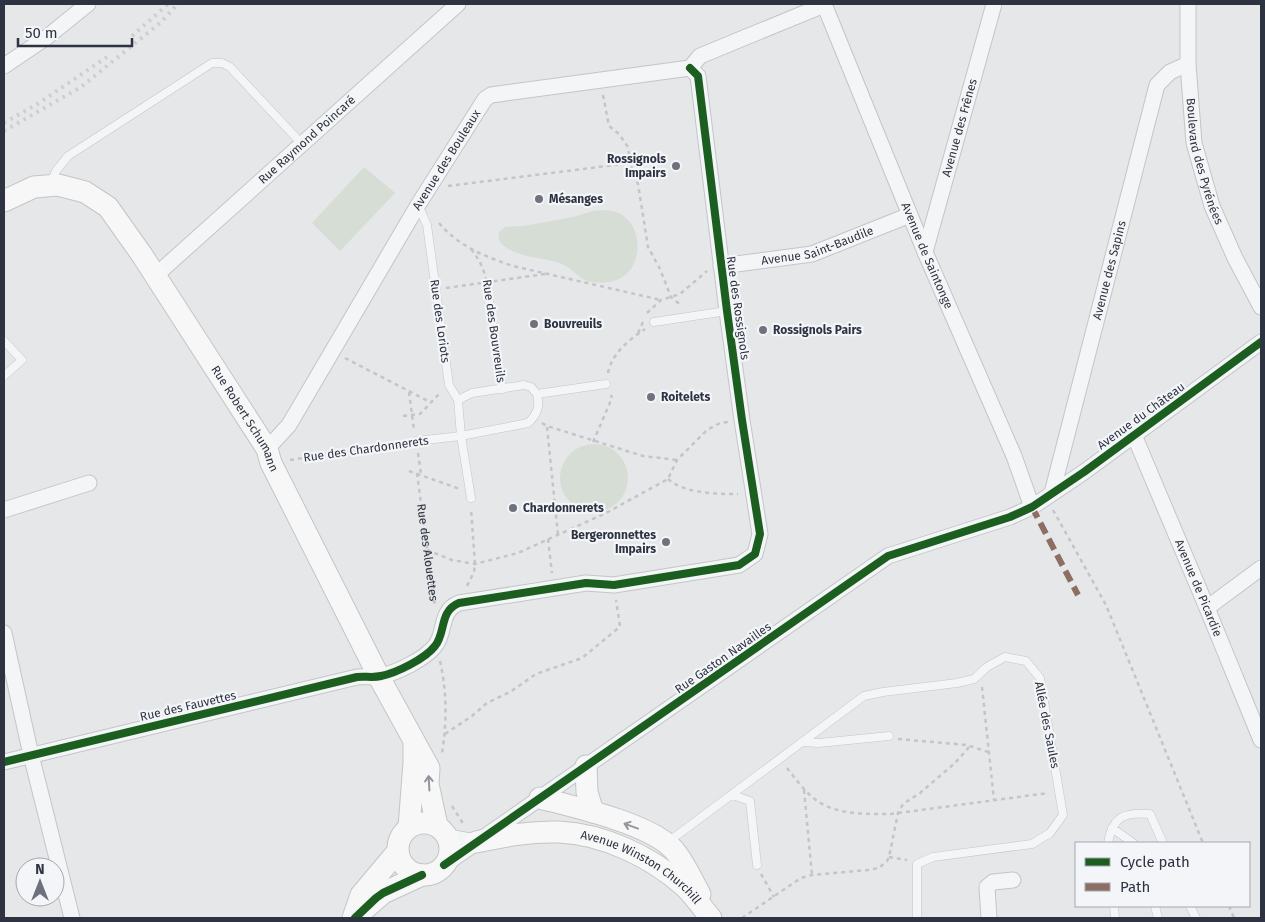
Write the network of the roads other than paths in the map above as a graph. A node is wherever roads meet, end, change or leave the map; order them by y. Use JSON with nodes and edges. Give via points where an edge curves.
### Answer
{"nodes":[{"id":1,"x":88,"y":4,"type":"edge"},
{"id":2,"x":458,"y":4,"type":"edge"},
{"id":3,"x":824,"y":4,"type":"edge"},
{"id":4,"x":994,"y":4,"type":"edge"},
{"id":5,"x":1188,"y":4,"type":"edge"},
{"id":6,"x":1188,"y":64,"type":"junction"},
{"id":7,"x":4,"y":66,"type":"edge"},
{"id":8,"x":690,"y":68,"type":"junction"},
{"id":9,"x":302,"y":144,"type":"junction"},
{"id":10,"x":50,"y":185,"type":"junction"},
{"id":11,"x":4,"y":201,"type":"edge"},
{"id":12,"x":418,"y":205,"type":"junction"},
{"id":13,"x":910,"y":215,"type":"junction"},
{"id":14,"x":925,"y":252,"type":"junction"},
{"id":15,"x":721,"y":266,"type":"junction"},
{"id":16,"x":155,"y":276,"type":"junction"},
{"id":17,"x":489,"y":301,"type":"road end"},
{"id":18,"x":1261,"y":307,"type":"edge"},
{"id":19,"x":727,"y":310,"type":"junction"},
{"id":20,"x":654,"y":322,"type":"dead end"},
{"id":21,"x":4,"y":341,"type":"edge"},
{"id":22,"x":1261,"y":342,"type":"edge"},
{"id":23,"x":4,"y":376,"type":"edge"},
{"id":24,"x":606,"y":384,"type":"dead end"},
{"id":25,"x":502,"y":388,"type":"junction"},
{"id":26,"x":537,"y":394,"type":"junction"},
{"id":27,"x":458,"y":400,"type":"junction"},
{"id":28,"x":1134,"y":435,"type":"junction"},
{"id":29,"x":461,"y":436,"type":"junction"},
{"id":30,"x":416,"y":442,"type":"road end"},
{"id":31,"x":269,"y":456,"type":"junction"},
{"id":32,"x":89,"y":483,"type":"dead end"},
{"id":33,"x":471,"y":498,"type":"road end"},
{"id":34,"x":1043,"y":499,"type":"junction"},
{"id":35,"x":4,"y":510,"type":"edge"},
{"id":36,"x":1261,"y":568,"type":"edge"},
{"id":37,"x":453,"y":607,"type":"joint"},
{"id":38,"x":1207,"y":608,"type":"junction"},
{"id":39,"x":4,"y":633,"type":"edge"},
{"id":40,"x":379,"y":677,"type":"junction"},
{"id":41,"x":889,"y":736,"type":"road end"},
{"id":42,"x":1261,"y":740,"type":"edge"},
{"id":43,"x":802,"y":742,"type":"junction"},
{"id":44,"x":414,"y":743,"type":"junction"},
{"id":45,"x":31,"y":755,"type":"junction"},
{"id":46,"x":4,"y":762,"type":"edge"},
{"id":47,"x":586,"y":766,"type":"junction"},
{"id":48,"x":732,"y":795,"type":"junction"},
{"id":49,"x":540,"y":798,"type":"junction"},
{"id":50,"x":593,"y":812,"type":"junction"},
{"id":51,"x":409,"y":827,"type":"junction"},
{"id":52,"x":1112,"y":828,"type":"junction"},
{"id":53,"x":442,"y":831,"type":"junction"},
{"id":54,"x":560,"y":832,"type":"junction"},
{"id":55,"x":476,"y":842,"type":"junction"},
{"id":56,"x":1108,"y":842,"type":"edge"},
{"id":57,"x":1132,"y":842,"type":"edge"},
{"id":58,"x":1163,"y":842,"type":"edge"},
{"id":59,"x":667,"y":843,"type":"junction"},
{"id":60,"x":398,"y":851,"type":"junction"},
{"id":61,"x":444,"y":865,"type":"junction"},
{"id":62,"x":757,"y":865,"type":"road end"},
{"id":63,"x":422,"y":875,"type":"junction"},
{"id":64,"x":1013,"y":880,"type":"dead end"},
{"id":65,"x":72,"y":918,"type":"edge"},
{"id":66,"x":354,"y":918,"type":"edge"},
{"id":67,"x":712,"y":918,"type":"edge"},
{"id":68,"x":917,"y":918,"type":"edge"},
{"id":69,"x":989,"y":918,"type":"edge"}],
"edges":[{"from":1,"to":7,"type":"street"},
{"from":2,"to":9,"type":"street","name":"Rue Raymond Poincaré"},
{"from":3,"to":8,"type":"street","via":[[700,56]]},
{"from":3,"to":13,"type":"street","name":"Avenue de Saintonge"},
{"from":4,"to":14,"type":"street","name":"Avenue des Frênes"},
{"from":5,"to":6,"type":"street","name":"Boulevard des Pyrénées"},
{"from":6,"to":18,"type":"street","name":"Boulevard des Pyrénées","via":[[1194,143],[1212,206]]},
{"from":6,"to":34,"type":"street","name":"Avenue des Sapins","via":[[1170,72],[1157,85]]},
{"from":8,"to":12,"type":"street","name":"Avenue des Bouleaux","via":[[491,95],[485,99]]},
{"from":8,"to":15,"type":"street","name":"Rue des Rossignols","via":[[698,76]]},
{"from":9,"to":10,"type":"lane","via":[[230,67],[212,63],[68,156],[56,170]]},
{"from":9,"to":16,"type":"street","name":"Rue Raymond Poincaré"},
{"from":10,"to":11,"type":"street","name":"Rue Robert Schumann","via":[[34,187]]},
{"from":10,"to":16,"type":"street","name":"Rue Robert Schumann","via":[[85,192],[108,207]]},
{"from":12,"to":27,"type":"lane","name":"Rue des Loriots","via":[[427,225],[450,385]]},
{"from":12,"to":31,"type":"street","name":"Avenue des Bouleaux"},
{"from":13,"to":14,"type":"street","name":"Avenue de Saintonge"},
{"from":13,"to":15,"type":"street","name":"Avenue Saint-Baudile","via":[[812,254]]},
{"from":14,"to":34,"type":"street","name":"Avenue de Saintonge","via":[[1014,456]]},
{"from":15,"to":19,"type":"street","name":"Rue des Rossignols"},
{"from":16,"to":31,"type":"street","name":"Rue Robert Schumann"},
{"from":17,"to":25,"type":"lane","name":"Rue des Bouvreuils"},
{"from":19,"to":20,"type":"lane"},
{"from":19,"to":37,"type":"street","name":"Rue des Rossignols","via":[[760,534],[755,554],[739,565],[614,585],[586,583]]},
{"from":21,"to":23,"type":"lane","via":[[22,360]]},
{"from":22,"to":28,"type":"street","name":"Avenue du Château"},
{"from":24,"to":26,"type":"lane"},
{"from":25,"to":26,"type":"lane","via":[[524,385]]},
{"from":25,"to":27,"type":"lane","via":[[472,393]]},
{"from":26,"to":29,"type":"lane","name":"Rue des Chardonnerets","via":[[539,408],[528,423]]},
{"from":27,"to":29,"type":"lane","name":"Rue des Loriots"},
{"from":28,"to":34,"type":"street","name":"Avenue du Château"},
{"from":28,"to":38,"type":"street","name":"Avenue de Picardie"},
{"from":29,"to":30,"type":"lane","name":"Rue des Chardonnerets"},
{"from":29,"to":33,"type":"lane"},
{"from":31,"to":40,"type":"street","name":"Rue Robert Schumann"},
{"from":32,"to":35,"type":"street"},
{"from":34,"to":47,"type":"street","name":"Rue Gaston Navailles","via":[[1010,517],[888,556]]},
{"from":36,"to":38,"type":"street"},
{"from":37,"to":40,"type":"street","name":"Rue des Alouettes","via":[[436,645],[423,657]]},
{"from":38,"to":42,"type":"street","name":"Avenue de Picardie"},
{"from":39,"to":45,"type":"street"},
{"from":40,"to":44,"type":"street","name":"Rue Robert Schumann"},
{"from":40,"to":45,"type":"street","name":"Rue des Fauvettes","via":[[360,677]]},
{"from":41,"to":43,"type":"lane"},
{"from":43,"to":48,"type":"lane","name":"Allée des Saules"},
{"from":43,"to":68,"type":"lane","name":"Allée des Saules","via":[[864,696],[974,679],[1005,657],[1026,661],[1040,678],[1063,815],[1050,833],[1032,844],[933,857],[917,864]]},
{"from":44,"to":51,"type":"street","name":"Rue Robert Schumann"},
{"from":53,"to":44,"type":"street","name":"Rue Robert Schumann","one_way":true,"via":[[428,784],[428,768]]},
{"from":45,"to":46,"type":"street","name":"Rue des Fauvettes"},
{"from":45,"to":65,"type":"street"},
{"from":47,"to":49,"type":"street","name":"Rue Gaston Navailles"},
{"from":47,"to":50,"type":"street","via":[[587,792]]},
{"from":48,"to":59,"type":"lane","name":"Allée des Saules"},
{"from":48,"to":62,"type":"lane","via":[[750,801]]},
{"from":49,"to":50,"type":"street","name":"Avenue Winston Churchill"},
{"from":49,"to":54,"type":"street","name":"Avenue Winston Churchill"},
{"from":49,"to":55,"type":"street","name":"Rue Gaston Navailles"},
{"from":59,"to":50,"type":"street","name":"Avenue Winston Churchill","one_way":true,"via":[[653,834]]},
{"from":51,"to":53,"type":"street","via":[[427,822]]},
{"from":51,"to":60,"type":"street","via":[[399,841]]},
{"from":52,"to":56,"type":"lane"},
{"from":52,"to":57,"type":"lane"},
{"from":52,"to":58,"type":"lane","via":[[1119,819],[1133,813],[1150,814]]},
{"from":53,"to":55,"type":"street"},
{"from":53,"to":61,"type":"street","via":[[450,848]]},
{"from":54,"to":55,"type":"street","name":"Avenue Winston Churchill","via":[[516,834]]},
{"from":54,"to":67,"type":"street","name":"Avenue Winston Churchill","via":[[594,838],[634,852],[684,886]]},
{"from":55,"to":61,"type":"street","name":"Rue Gaston Navailles"},
{"from":59,"to":67,"type":"street","name":"Avenue Winston Churchill","via":[[674,849]]},
{"from":60,"to":63,"type":"street","via":[[405,867]]},
{"from":60,"to":66,"type":"street","via":[[362,895]]},
{"from":61,"to":63,"type":"street","via":[[438,871]]},
{"from":63,"to":66,"type":"street","via":[[383,893]]},
{"from":64,"to":69,"type":"street","via":[[993,882],[987,887]]}]}
